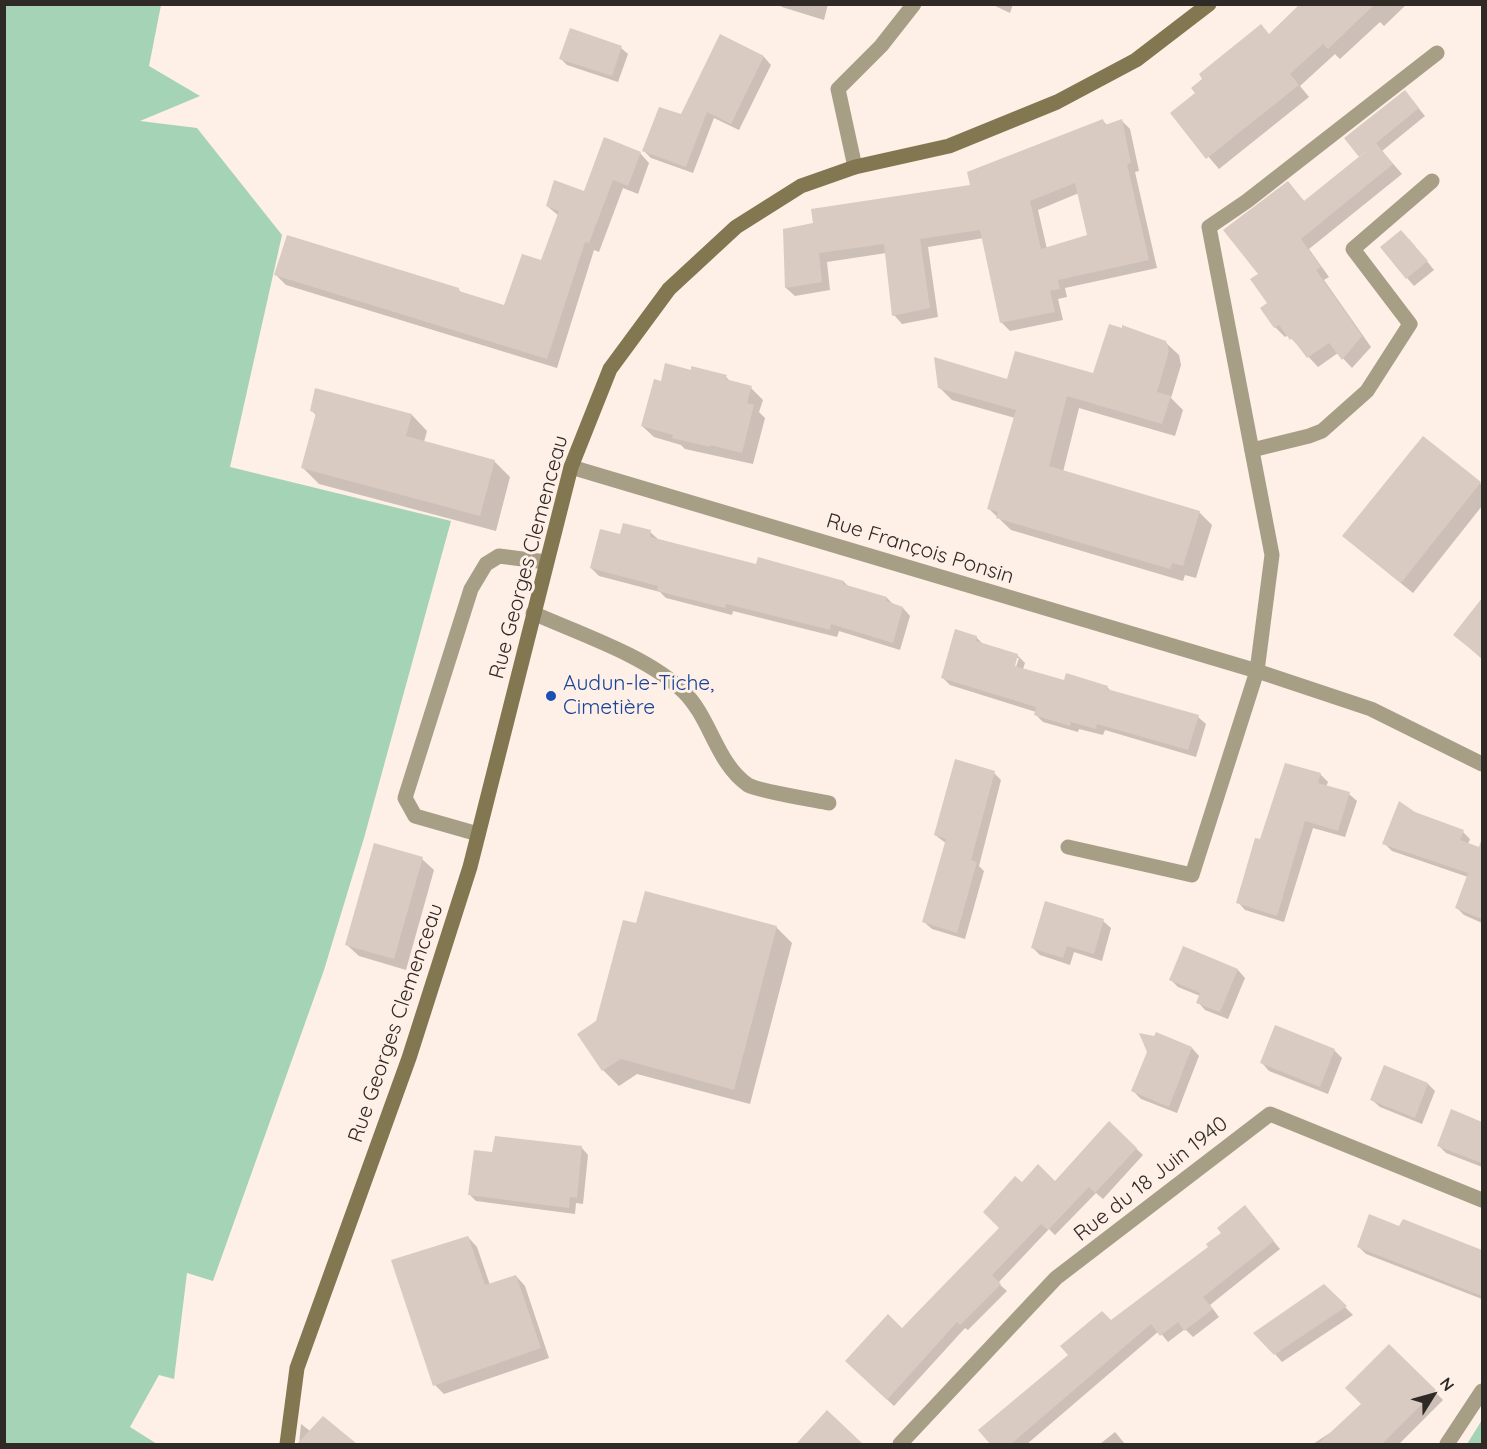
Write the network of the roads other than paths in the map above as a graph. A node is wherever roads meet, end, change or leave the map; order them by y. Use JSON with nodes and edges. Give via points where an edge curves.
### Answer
{"nodes":[{"id":1,"x":914,"y":4,"type":"edge"},
{"id":2,"x":1209,"y":4,"type":"edge"},
{"id":3,"x":1437,"y":53,"type":"dead end"},
{"id":4,"x":855,"y":167,"type":"junction"},
{"id":5,"x":1432,"y":181,"type":"dead end"},
{"id":6,"x":1252,"y":450,"type":"junction"},
{"id":7,"x":571,"y":467,"type":"junction"},
{"id":8,"x":546,"y":562,"type":"junction"},
{"id":9,"x":533,"y":613,"type":"junction"},
{"id":10,"x":1257,"y":671,"type":"junction"},
{"id":11,"x":1482,"y":764,"type":"edge"},
{"id":12,"x":829,"y":803,"type":"dead end"},
{"id":13,"x":478,"y":834,"type":"junction"},
{"id":14,"x":1068,"y":847,"type":"dead end"},
{"id":15,"x":1482,"y":1200,"type":"edge"},
{"id":16,"x":1482,"y":1391,"type":"edge"},
{"id":17,"x":287,"y":1444,"type":"edge"},
{"id":18,"x":900,"y":1444,"type":"edge"},
{"id":19,"x":1447,"y":1444,"type":"edge"}],
"edges":[{"from":1,"to":4,"type":"street","via":[[881,46],[838,89]]},
{"from":2,"to":4,"type":"main road","name":"Rue Georges Clemenceau","via":[[1136,60],[1058,102],[948,146]]},
{"from":3,"to":6,"type":"street","via":[[1209,227]]},
{"from":4,"to":7,"type":"main road","name":"Rue Georges Clemenceau","via":[[801,186],[736,227],[669,289],[610,369]]},
{"from":5,"to":6,"type":"street","via":[[1353,249],[1410,324],[1367,391],[1322,431]]},
{"from":6,"to":10,"type":"street","via":[[1272,555]]},
{"from":7,"to":8,"type":"main road","name":"Rue Georges Clemenceau"},
{"from":7,"to":10,"type":"street","name":"Rue François Ponsin"},
{"from":8,"to":9,"type":"main road","name":"Rue Georges Clemenceau"},
{"from":8,"to":13,"type":"street","via":[[499,556],[486,564],[471,589],[405,798],[415,816]]},
{"from":9,"to":12,"type":"street","via":[[653,666],[684,692],[706,722],[730,768],[750,786]]},
{"from":9,"to":13,"type":"main road","name":"Rue Georges Clemenceau"},
{"from":10,"to":11,"type":"street","name":"Rue François Ponsin","via":[[1371,709]]},
{"from":10,"to":14,"type":"street","via":[[1192,875]]},
{"from":13,"to":17,"type":"main road","name":"Rue Georges Clemenceau","via":[[409,1058],[297,1368]]},
{"from":15,"to":18,"type":"street","name":"Rue du 18 Juin 1940","via":[[1270,1114],[1056,1278]]},
{"from":16,"to":19,"type":"street"}]}
